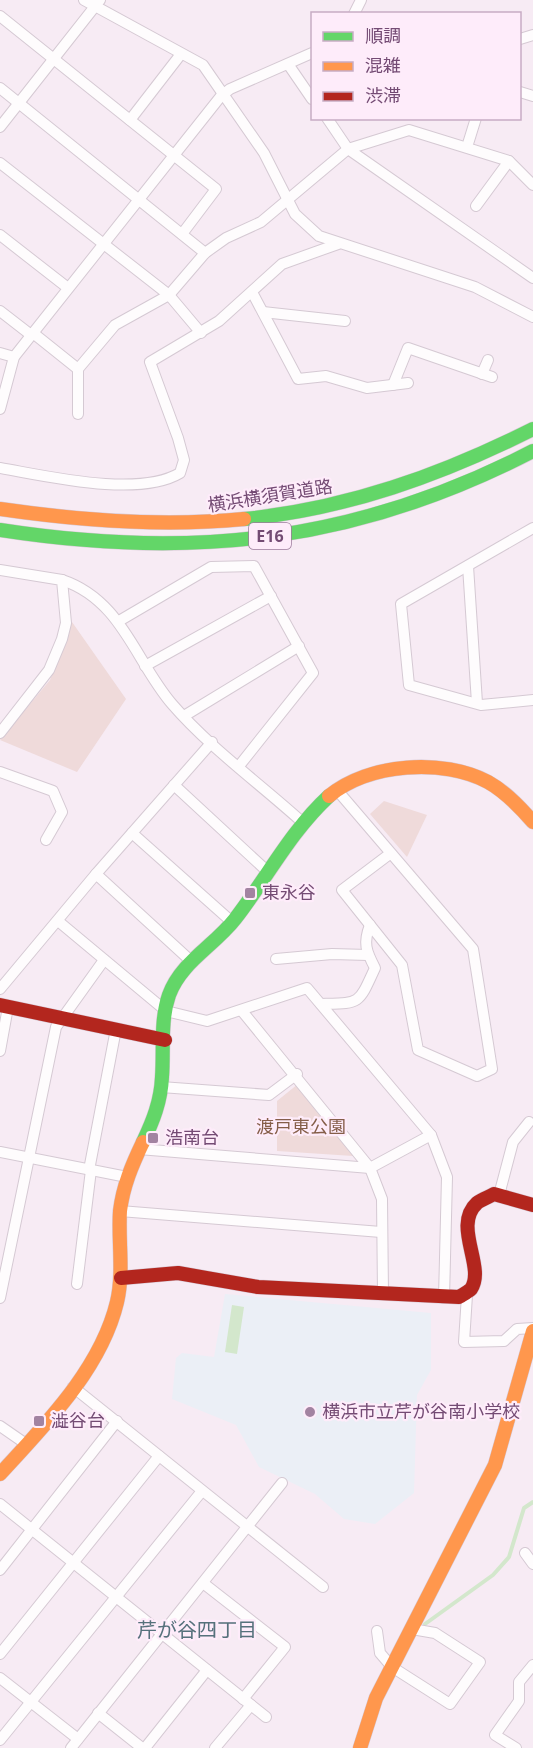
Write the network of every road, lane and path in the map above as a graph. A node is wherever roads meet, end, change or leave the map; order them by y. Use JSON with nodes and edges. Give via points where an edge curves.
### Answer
{"nodes":[{"id":1,"x":84,"y":0,"type":"edge"},
{"id":2,"x":97,"y":4,"type":"edge"},
{"id":3,"x":0,"y":16,"type":"edge"},
{"id":4,"x":311,"y":53,"type":"edge"},
{"id":5,"x":181,"y":54,"type":"junction"},
{"id":6,"x":54,"y":59,"type":"junction"},
{"id":7,"x":288,"y":64,"type":"junction"},
{"id":8,"x":0,"y":88,"type":"edge"},
{"id":9,"x":223,"y":94,"type":"junction"},
{"id":10,"x":311,"y":98,"type":"edge"},
{"id":11,"x":19,"y":103,"type":"junction"},
{"id":12,"x":130,"y":120,"type":"junction"},
{"id":13,"x":328,"y":120,"type":"edge"},
{"id":14,"x":475,"y":120,"type":"edge"},
{"id":15,"x":0,"y":127,"type":"edge"},
{"id":16,"x":467,"y":147,"type":"junction"},
{"id":17,"x":348,"y":149,"type":"junction"},
{"id":18,"x":174,"y":155,"type":"junction"},
{"id":19,"x":509,"y":161,"type":"junction"},
{"id":20,"x":0,"y":163,"type":"edge"},
{"id":21,"x":533,"y":185,"type":"edge"},
{"id":22,"x":138,"y":199,"type":"junction"},
{"id":23,"x":288,"y":201,"type":"junction"},
{"id":24,"x":476,"y":206,"type":"dead end"},
{"id":25,"x":182,"y":234,"type":"junction"},
{"id":26,"x":0,"y":235,"type":"edge"},
{"id":27,"x":102,"y":243,"type":"junction"},
{"id":28,"x":338,"y":244,"type":"junction"},
{"id":29,"x":205,"y":253,"type":"junction"},
{"id":30,"x":533,"y":278,"type":"edge"},
{"id":31,"x":68,"y":288,"type":"junction"},
{"id":32,"x":252,"y":292,"type":"junction"},
{"id":33,"x":169,"y":295,"type":"junction"},
{"id":34,"x":0,"y":311,"type":"edge"},
{"id":35,"x":263,"y":312,"type":"junction"},
{"id":36,"x":533,"y":317,"type":"edge"},
{"id":37,"x":345,"y":321,"type":"dead end"},
{"id":38,"x":201,"y":333,"type":"junction"},
{"id":39,"x":32,"y":334,"type":"junction"},
{"id":40,"x":0,"y":353,"type":"edge"},
{"id":41,"x":14,"y":357,"type":"junction"},
{"id":42,"x":488,"y":360,"type":"dead end"},
{"id":43,"x":78,"y":369,"type":"junction"},
{"id":44,"x":408,"y":383,"type":"dead end"},
{"id":45,"x":393,"y":385,"type":"junction"},
{"id":46,"x":0,"y":410,"type":"edge"},
{"id":47,"x":78,"y":414,"type":"dead end"},
{"id":48,"x":533,"y":429,"type":"edge"},
{"id":49,"x":530,"y":452,"type":"edge"},
{"id":50,"x":0,"y":468,"type":"edge"},
{"id":51,"x":0,"y":509,"type":"edge"},
{"id":52,"x":533,"y":528,"type":"edge"},
{"id":53,"x":0,"y":530,"type":"edge"},
{"id":54,"x":468,"y":566,"type":"junction"},
{"id":55,"x":0,"y":570,"type":"edge"},
{"id":56,"x":62,"y":580,"type":"junction"},
{"id":57,"x":271,"y":596,"type":"junction"},
{"id":58,"x":120,"y":621,"type":"junction"},
{"id":59,"x":299,"y":646,"type":"junction"},
{"id":60,"x":145,"y":666,"type":"junction"},
{"id":61,"x":533,"y":700,"type":"edge"},
{"id":62,"x":477,"y":703,"type":"junction"},
{"id":63,"x":184,"y":716,"type":"junction"},
{"id":64,"x":0,"y":733,"type":"edge"},
{"id":65,"x":212,"y":742,"type":"junction"},
{"id":66,"x":239,"y":766,"type":"junction"},
{"id":67,"x":0,"y":772,"type":"edge"},
{"id":68,"x":174,"y":785,"type":"junction"},
{"id":69,"x":337,"y":790,"type":"junction"},
{"id":70,"x":301,"y":821,"type":"junction"},
{"id":71,"x":533,"y":822,"type":"edge"},
{"id":72,"x":132,"y":833,"type":"junction"},
{"id":73,"x":46,"y":840,"type":"dead end"},
{"id":74,"x":391,"y":853,"type":"junction"},
{"id":75,"x":268,"y":872,"type":"junction"},
{"id":76,"x":96,"y":874,"type":"junction"},
{"id":77,"x":57,"y":921,"type":"junction"},
{"id":78,"x":232,"y":922,"type":"junction"},
{"id":79,"x":370,"y":925,"type":"junction"},
{"id":80,"x":368,"y":955,"type":"junction"},
{"id":81,"x":276,"y":959,"type":"dead end"},
{"id":82,"x":104,"y":960,"type":"junction"},
{"id":83,"x":192,"y":962,"type":"junction"},
{"id":84,"x":0,"y":989,"type":"edge"},
{"id":85,"x":321,"y":1004,"type":"junction"},
{"id":86,"x":4,"y":1006,"type":"edge"},
{"id":87,"x":166,"y":1011,"type":"junction"},
{"id":88,"x":243,"y":1011,"type":"junction"},
{"id":89,"x":61,"y":1018,"type":"junction"},
{"id":90,"x":116,"y":1029,"type":"junction"},
{"id":91,"x":165,"y":1040,"type":"junction"},
{"id":92,"x":0,"y":1051,"type":"edge"},
{"id":93,"x":297,"y":1074,"type":"junction"},
{"id":94,"x":161,"y":1087,"type":"junction"},
{"id":95,"x":529,"y":1122,"type":"dead end"},
{"id":96,"x":431,"y":1136,"type":"junction"},
{"id":97,"x":139,"y":1149,"type":"junction"},
{"id":98,"x":0,"y":1152,"type":"edge"},
{"id":99,"x":29,"y":1158,"type":"junction"},
{"id":100,"x":370,"y":1168,"type":"junction"},
{"id":101,"x":90,"y":1170,"type":"junction"},
{"id":102,"x":127,"y":1178,"type":"junction"},
{"id":103,"x":499,"y":1196,"type":"junction"},
{"id":104,"x":533,"y":1205,"type":"edge"},
{"id":105,"x":120,"y":1211,"type":"junction"},
{"id":106,"x":381,"y":1232,"type":"junction"},
{"id":107,"x":121,"y":1278,"type":"junction"},
{"id":108,"x":77,"y":1284,"type":"dead end"},
{"id":109,"x":383,"y":1294,"type":"junction"},
{"id":110,"x":466,"y":1295,"type":"junction"},
{"id":111,"x":0,"y":1298,"type":"edge"},
{"id":112,"x":444,"y":1298,"type":"junction"},
{"id":113,"x":533,"y":1329,"type":"edge"},
{"id":114,"x":73,"y":1386,"type":"junction"},
{"id":115,"x":117,"y":1421,"type":"junction"},
{"id":116,"x":0,"y":1426,"type":"edge"},
{"id":117,"x":26,"y":1444,"type":"junction"},
{"id":118,"x":159,"y":1456,"type":"junction"},
{"id":119,"x":0,"y":1474,"type":"edge"},
{"id":120,"x":282,"y":1483,"type":"dead end"},
{"id":121,"x":201,"y":1491,"type":"junction"},
{"id":122,"x":0,"y":1504,"type":"edge"},
{"id":123,"x":248,"y":1528,"type":"junction"},
{"id":124,"x":32,"y":1530,"type":"junction"},
{"id":125,"x":525,"y":1553,"type":"dead end"},
{"id":126,"x":73,"y":1563,"type":"junction"},
{"id":127,"x":533,"y":1564,"type":"edge"},
{"id":128,"x":0,"y":1570,"type":"edge"},
{"id":129,"x":203,"y":1583,"type":"junction"},
{"id":130,"x":323,"y":1587,"type":"dead end"},
{"id":131,"x":116,"y":1597,"type":"junction"},
{"id":132,"x":412,"y":1629,"type":"junction"},
{"id":133,"x":377,"y":1631,"type":"dead end"},
{"id":134,"x":162,"y":1634,"type":"junction"},
{"id":135,"x":0,"y":1654,"type":"edge"},
{"id":136,"x":533,"y":1665,"type":"edge"},
{"id":137,"x":392,"y":1667,"type":"junction"},
{"id":138,"x":207,"y":1670,"type":"junction"},
{"id":139,"x":0,"y":1678,"type":"edge"},
{"id":140,"x":31,"y":1702,"type":"junction"},
{"id":141,"x":247,"y":1702,"type":"junction"},
{"id":142,"x":98,"y":1713,"type":"junction"},
{"id":143,"x":266,"y":1717,"type":"dead end"},
{"id":144,"x":0,"y":1740,"type":"edge"},
{"id":145,"x":74,"y":1744,"type":"edge"},
{"id":146,"x":144,"y":1748,"type":"edge"},
{"id":147,"x":215,"y":1748,"type":"edge"},
{"id":148,"x":360,"y":1748,"type":"edge"},
{"id":149,"x":516,"y":1748,"type":"edge"}],
"edges":[{"from":1,"to":2,"type":"street"},
{"from":2,"to":5,"type":"street"},
{"from":2,"to":6,"type":"street"},
{"from":3,"to":6,"type":"street"},
{"from":4,"to":7,"type":"street"},
{"from":5,"to":9,"type":"street","via":[[203,65]]},
{"from":5,"to":12,"type":"street"},
{"from":6,"to":11,"type":"street"},
{"from":6,"to":12,"type":"street"},
{"from":7,"to":9,"type":"street"},
{"from":7,"to":10,"type":"street"},
{"from":8,"to":11,"type":"street"},
{"from":9,"to":18,"type":"street"},
{"from":9,"to":23,"type":"street","via":[[264,153]]},
{"from":11,"to":15,"type":"street"},
{"from":11,"to":22,"type":"street"},
{"from":12,"to":18,"type":"street"},
{"from":13,"to":17,"type":"street"},
{"from":14,"to":16,"type":"street"},
{"from":16,"to":17,"type":"street","via":[[409,130]]},
{"from":16,"to":19,"type":"street"},
{"from":17,"to":23,"type":"street"},
{"from":17,"to":30,"type":"street"},
{"from":18,"to":22,"type":"street"},
{"from":18,"to":25,"type":"street","via":[[216,189]]},
{"from":19,"to":21,"type":"street"},
{"from":19,"to":24,"type":"street"},
{"from":20,"to":27,"type":"street"},
{"from":22,"to":25,"type":"street"},
{"from":22,"to":27,"type":"street"},
{"from":23,"to":28,"type":"street","via":[[308,227]]},
{"from":23,"to":29,"type":"street","via":[[261,222]]},
{"from":25,"to":29,"type":"street"},
{"from":26,"to":31,"type":"street"},
{"from":27,"to":31,"type":"street"},
{"from":27,"to":33,"type":"street"},
{"from":28,"to":32,"type":"street","via":[[282,264]]},
{"from":28,"to":36,"type":"street","via":[[475,287]]},
{"from":29,"to":33,"type":"street"},
{"from":31,"to":39,"type":"street"},
{"from":32,"to":35,"type":"street"},
{"from":32,"to":38,"type":"street"},
{"from":33,"to":38,"type":"street"},
{"from":33,"to":43,"type":"street","via":[[115,325]]},
{"from":34,"to":39,"type":"street"},
{"from":35,"to":37,"type":"street"},
{"from":35,"to":45,"type":"street","via":[[298,379],[326,376],[367,388]]},
{"from":38,"to":50,"type":"street","via":[[150,362],[184,460],[180,473],[171,479],[111,485]]},
{"from":39,"to":41,"type":"street"},
{"from":39,"to":43,"type":"street"},
{"from":40,"to":41,"type":"street"},
{"from":41,"to":46,"type":"street"},
{"from":42,"to":45,"type":"street","via":[[487,376],[408,348]]},
{"from":43,"to":47,"type":"street"},
{"from":44,"to":45,"type":"street"},
{"from":48,"to":51,"type":"main road","name":"横浜横須賀道路","number":"E16","via":[[452,468],[378,495],[260,519],[176,526],[121,524],[56,519]]},
{"from":49,"to":53,"type":"main road","name":"横浜横須賀道路","number":"E16","via":[[458,486],[382,513],[263,537],[117,544]]},
{"from":52,"to":54,"type":"street"},
{"from":54,"to":62,"type":"street"},
{"from":54,"to":62,"type":"street","via":[[401,604],[409,685]]},
{"from":55,"to":56,"type":"street"},
{"from":56,"to":58,"type":"street","via":[[77,585]]},
{"from":56,"to":64,"type":"street","via":[[66,623],[62,639],[49,670]]},
{"from":57,"to":58,"type":"street","via":[[254,566],[212,567]]},
{"from":57,"to":59,"type":"street"},
{"from":57,"to":60,"type":"street"},
{"from":58,"to":60,"type":"street"},
{"from":59,"to":63,"type":"street"},
{"from":59,"to":66,"type":"street","via":[[314,673]]},
{"from":60,"to":63,"type":"street"},
{"from":61,"to":62,"type":"street"},
{"from":63,"to":65,"type":"street"},
{"from":65,"to":66,"type":"street"},
{"from":65,"to":68,"type":"street"},
{"from":66,"to":70,"type":"street"},
{"from":67,"to":73,"type":"street","via":[[53,791],[62,813]]},
{"from":68,"to":72,"type":"street"},
{"from":68,"to":75,"type":"street"},
{"from":69,"to":70,"type":"main road"},
{"from":69,"to":71,"type":"main road","via":[[381,770],[465,771],[489,781]]},
{"from":69,"to":74,"type":"street"},
{"from":70,"to":75,"type":"main road"},
{"from":72,"to":76,"type":"street"},
{"from":72,"to":78,"type":"street"},
{"from":74,"to":79,"type":"street","via":[[342,890]]},
{"from":74,"to":79,"type":"street","via":[[473,949],[492,1069],[477,1076],[418,1050],[402,965]]},
{"from":75,"to":78,"type":"main road"},
{"from":76,"to":77,"type":"street"},
{"from":76,"to":83,"type":"street"},
{"from":77,"to":82,"type":"street"},
{"from":77,"to":84,"type":"street"},
{"from":78,"to":83,"type":"main road"},
{"from":79,"to":80,"type":"street","via":[[364,941]]},
{"from":80,"to":81,"type":"street"},
{"from":80,"to":85,"type":"street","via":[[375,968],[360,999],[353,1003]]},
{"from":82,"to":87,"type":"street"},
{"from":82,"to":89,"type":"street"},
{"from":83,"to":87,"type":"main road","via":[[173,984]]},
{"from":85,"to":88,"type":"street","via":[[308,988]]},
{"from":85,"to":96,"type":"street"},
{"from":86,"to":89,"type":"main road"},
{"from":86,"to":92,"type":"street"},
{"from":87,"to":88,"type":"street","via":[[207,1021]]},
{"from":87,"to":91,"type":"main road"},
{"from":88,"to":93,"type":"street"},
{"from":89,"to":90,"type":"main road"},
{"from":89,"to":99,"type":"street"},
{"from":90,"to":91,"type":"main road"},
{"from":90,"to":101,"type":"street"},
{"from":91,"to":94,"type":"main road"},
{"from":93,"to":94,"type":"street","via":[[269,1095]]},
{"from":93,"to":100,"type":"street"},
{"from":94,"to":97,"type":"main road"},
{"from":95,"to":103,"type":"street","via":[[513,1142]]},
{"from":96,"to":100,"type":"street"},
{"from":96,"to":112,"type":"street","via":[[447,1177]]},
{"from":97,"to":100,"type":"street"},
{"from":97,"to":102,"type":"main road"},
{"from":98,"to":99,"type":"street"},
{"from":99,"to":101,"type":"street"},
{"from":99,"to":111,"type":"street"},
{"from":100,"to":106,"type":"street","via":[[382,1199]]},
{"from":101,"to":102,"type":"street"},
{"from":101,"to":108,"type":"street"},
{"from":102,"to":105,"type":"main road"},
{"from":103,"to":104,"type":"main road"},
{"from":103,"to":110,"type":"main road","via":[[483,1198],[469,1211],[474,1270]]},
{"from":105,"to":106,"type":"street"},
{"from":105,"to":107,"type":"main road"},
{"from":106,"to":109,"type":"street"},
{"from":107,"to":109,"type":"main road","via":[[178,1273],[258,1287]]},
{"from":107,"to":114,"type":"main road","via":[[113,1316],[102,1341]]},
{"from":109,"to":112,"type":"main road"},
{"from":110,"to":112,"type":"main road"},
{"from":110,"to":113,"type":"street","via":[[464,1342],[504,1341],[518,1329]]},
{"from":113,"to":132,"type":"main road","via":[[495,1465]]},
{"from":114,"to":115,"type":"street"},
{"from":114,"to":117,"type":"main road"},
{"from":115,"to":118,"type":"street"},
{"from":115,"to":124,"type":"street"},
{"from":116,"to":117,"type":"street"},
{"from":117,"to":119,"type":"main road"},
{"from":118,"to":121,"type":"street"},
{"from":118,"to":126,"type":"street"},
{"from":120,"to":123,"type":"street"},
{"from":121,"to":123,"type":"street"},
{"from":121,"to":131,"type":"street"},
{"from":122,"to":124,"type":"street"},
{"from":123,"to":129,"type":"street"},
{"from":123,"to":130,"type":"street"},
{"from":124,"to":126,"type":"street"},
{"from":124,"to":128,"type":"street"},
{"from":125,"to":127,"type":"street"},
{"from":126,"to":131,"type":"street"},
{"from":126,"to":135,"type":"street"},
{"from":129,"to":134,"type":"street"},
{"from":129,"to":141,"type":"street","via":[[285,1647]]},
{"from":131,"to":134,"type":"street"},
{"from":131,"to":140,"type":"street"},
{"from":132,"to":137,"type":"main road"},
{"from":132,"to":137,"type":"street","via":[[435,1633],[480,1662],[450,1704]]},
{"from":133,"to":137,"type":"street","via":[[380,1653]]},
{"from":134,"to":138,"type":"street"},
{"from":134,"to":142,"type":"street"},
{"from":136,"to":149,"type":"street","via":[[519,1682],[519,1701],[495,1735]]},
{"from":137,"to":148,"type":"main road","via":[[376,1698]]},
{"from":138,"to":141,"type":"street"},
{"from":138,"to":146,"type":"street"},
{"from":139,"to":140,"type":"street"},
{"from":140,"to":144,"type":"street"},
{"from":140,"to":145,"type":"street"},
{"from":141,"to":143,"type":"street"},
{"from":141,"to":147,"type":"street"},
{"from":142,"to":145,"type":"street"},
{"from":142,"to":146,"type":"street"}]}
